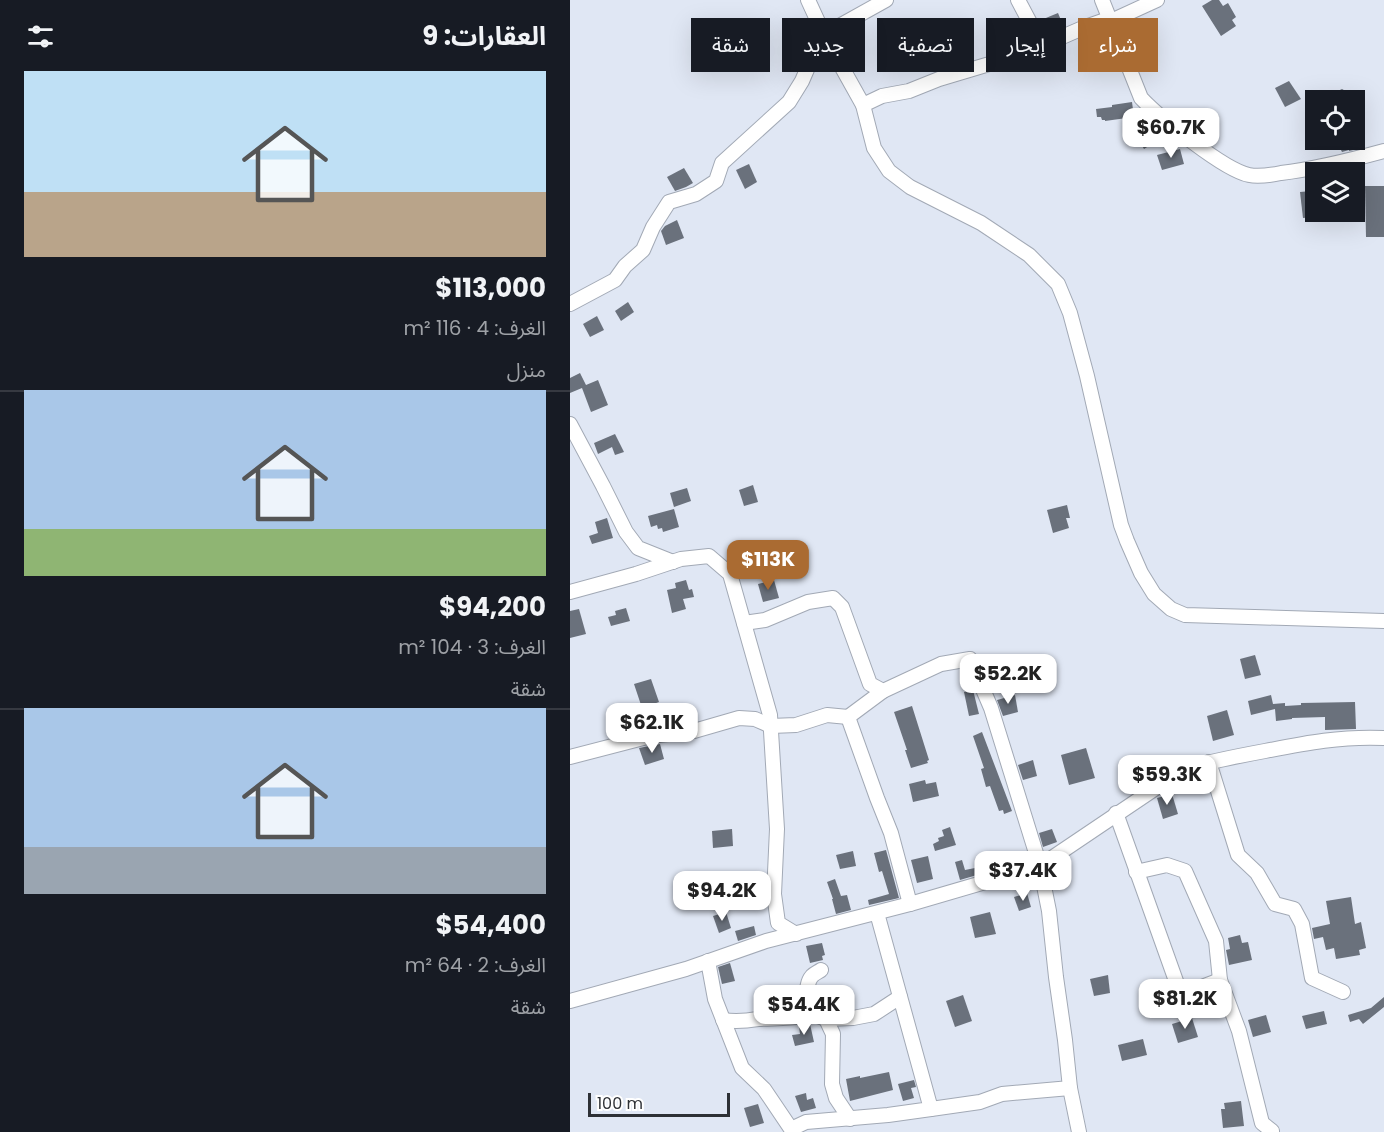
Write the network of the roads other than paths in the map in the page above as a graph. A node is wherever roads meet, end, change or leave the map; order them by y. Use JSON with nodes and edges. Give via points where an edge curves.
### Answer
{"nodes":[{"id":1,"x":808,"y":0,"type":"edge"},
{"id":2,"x":886,"y":0,"type":"edge"},
{"id":3,"x":1018,"y":0,"type":"edge"},
{"id":4,"x":1102,"y":0,"type":"edge"},
{"id":5,"x":1157,"y":0,"type":"edge"},
{"id":6,"x":816,"y":18,"type":"edge"},
{"id":7,"x":854,"y":18,"type":"edge"},
{"id":8,"x":1028,"y":18,"type":"edge"},
{"id":9,"x":1110,"y":18,"type":"edge"},
{"id":10,"x":1118,"y":18,"type":"edge"},
{"id":11,"x":986,"y":65,"type":"edge"},
{"id":12,"x":806,"y":72,"type":"edge"},
{"id":13,"x":845,"y":72,"type":"edge"},
{"id":14,"x":1131,"y":72,"type":"edge"},
{"id":15,"x":863,"y":105,"type":"junction"},
{"id":16,"x":1384,"y":151,"type":"edge"},
{"id":17,"x":570,"y":304,"type":"edge"},
{"id":18,"x":570,"y":424,"type":"edge"},
{"id":19,"x":673,"y":562,"type":"junction"},
{"id":20,"x":570,"y":592,"type":"edge"},
{"id":21,"x":1384,"y":621,"type":"edge"},
{"id":22,"x":744,"y":622,"type":"junction"},
{"id":23,"x":883,"y":691,"type":"junction"},
{"id":24,"x":848,"y":717,"type":"junction"},
{"id":25,"x":771,"y":726,"type":"junction"},
{"id":26,"x":1384,"y":738,"type":"edge"},
{"id":27,"x":570,"y":757,"type":"edge"},
{"id":28,"x":1209,"y":762,"type":"junction"},
{"id":29,"x":1116,"y":813,"type":"junction"},
{"id":30,"x":1040,"y":866,"type":"junction"},
{"id":31,"x":1136,"y":872,"type":"junction"},
{"id":32,"x":910,"y":904,"type":"junction"},
{"id":33,"x":877,"y":913,"type":"junction"},
{"id":34,"x":778,"y":923,"type":"junction"},
{"id":35,"x":796,"y":934,"type":"junction"},
{"id":36,"x":766,"y":941,"type":"junction"},
{"id":37,"x":708,"y":961,"type":"junction"},
{"id":38,"x":821,"y":970,"type":"dead end"},
{"id":39,"x":1220,"y":980,"type":"junction"},
{"id":40,"x":1342,"y":992,"type":"dead end"},
{"id":41,"x":1181,"y":995,"type":"junction"},
{"id":42,"x":900,"y":997,"type":"junction"},
{"id":43,"x":570,"y":1000,"type":"edge"},
{"id":44,"x":1186,"y":1009,"type":"dead end"},
{"id":45,"x":806,"y":1012,"type":"junction"},
{"id":46,"x":826,"y":1019,"type":"junction"},
{"id":47,"x":723,"y":1020,"type":"junction"},
{"id":48,"x":1070,"y":1088,"type":"junction"},
{"id":49,"x":931,"y":1109,"type":"junction"},
{"id":50,"x":850,"y":1119,"type":"junction"},
{"id":51,"x":792,"y":1130,"type":"edge"},
{"id":52,"x":1082,"y":1130,"type":"edge"},
{"id":53,"x":1272,"y":1131,"type":"edge"}],
"edges":[{"from":1,"to":6,"type":"street"},
{"from":2,"to":7,"type":"street"},
{"from":3,"to":8,"type":"street"},
{"from":4,"to":9,"type":"street"},
{"from":5,"to":10,"type":"street"},
{"from":11,"to":15,"type":"street"},
{"from":12,"to":17,"type":"street","via":[[789,102],[722,163],[716,181],[696,194],[669,202],[652,227],[643,250],[615,280]]},
{"from":13,"to":15,"type":"street"},
{"from":14,"to":16,"type":"street","via":[[1142,99],[1152,109],[1200,147],[1249,175],[1304,170]]},
{"from":15,"to":21,"type":"street","via":[[874,148],[889,171],[910,188],[981,222],[1029,255],[1058,284],[1087,376],[1121,525],[1141,573],[1159,600],[1185,615]]},
{"from":18,"to":19,"type":"street","via":[[626,532],[638,548]]},
{"from":19,"to":20,"type":"street"},
{"from":19,"to":22,"type":"street","via":[[709,556],[730,574]]},
{"from":22,"to":23,"type":"street","via":[[765,620],[808,602],[833,598],[842,607],[870,684]]},
{"from":22,"to":25,"type":"street"},
{"from":23,"to":24,"type":"street"},
{"from":23,"to":30,"type":"street","via":[[941,664],[970,659],[991,708]]},
{"from":24,"to":25,"type":"street","via":[[827,715],[796,725]]},
{"from":24,"to":32,"type":"street","via":[[891,833]]},
{"from":25,"to":27,"type":"street","via":[[739,718]]},
{"from":25,"to":34,"type":"street"},
{"from":26,"to":28,"type":"street","via":[[1318,740]]},
{"from":28,"to":29,"type":"street","via":[[1184,769]]},
{"from":28,"to":40,"type":"street","via":[[1238,855],[1257,873],[1275,904],[1294,909],[1302,924],[1312,978]]},
{"from":29,"to":30,"type":"street"},
{"from":29,"to":31,"type":"street"},
{"from":30,"to":32,"type":"street"},
{"from":30,"to":48,"type":"street"},
{"from":31,"to":39,"type":"street","via":[[1167,865],[1185,871],[1216,941]]},
{"from":31,"to":41,"type":"street"},
{"from":32,"to":33,"type":"street"},
{"from":33,"to":35,"type":"street"},
{"from":33,"to":42,"type":"street"},
{"from":34,"to":35,"type":"street"},
{"from":34,"to":36,"type":"street"},
{"from":35,"to":36,"type":"street"},
{"from":36,"to":37,"type":"street"},
{"from":37,"to":43,"type":"street"},
{"from":37,"to":47,"type":"street"},
{"from":38,"to":45,"type":"street","via":[[809,982]]},
{"from":39,"to":41,"type":"street"},
{"from":39,"to":53,"type":"street","via":[[1239,1030],[1262,1124]]},
{"from":41,"to":44,"type":"street"},
{"from":42,"to":46,"type":"street","via":[[874,1014]]},
{"from":42,"to":49,"type":"street"},
{"from":45,"to":46,"type":"street"},
{"from":45,"to":47,"type":"street","via":[[788,1019]]},
{"from":46,"to":50,"type":"street","via":[[833,1034],[832,1084]]},
{"from":47,"to":51,"type":"street","via":[[742,1068],[764,1089]]},
{"from":48,"to":49,"type":"street","via":[[1002,1094],[980,1102]]},
{"from":48,"to":52,"type":"street"},
{"from":49,"to":50,"type":"street"},
{"from":50,"to":51,"type":"street","via":[[806,1122]]}]}
